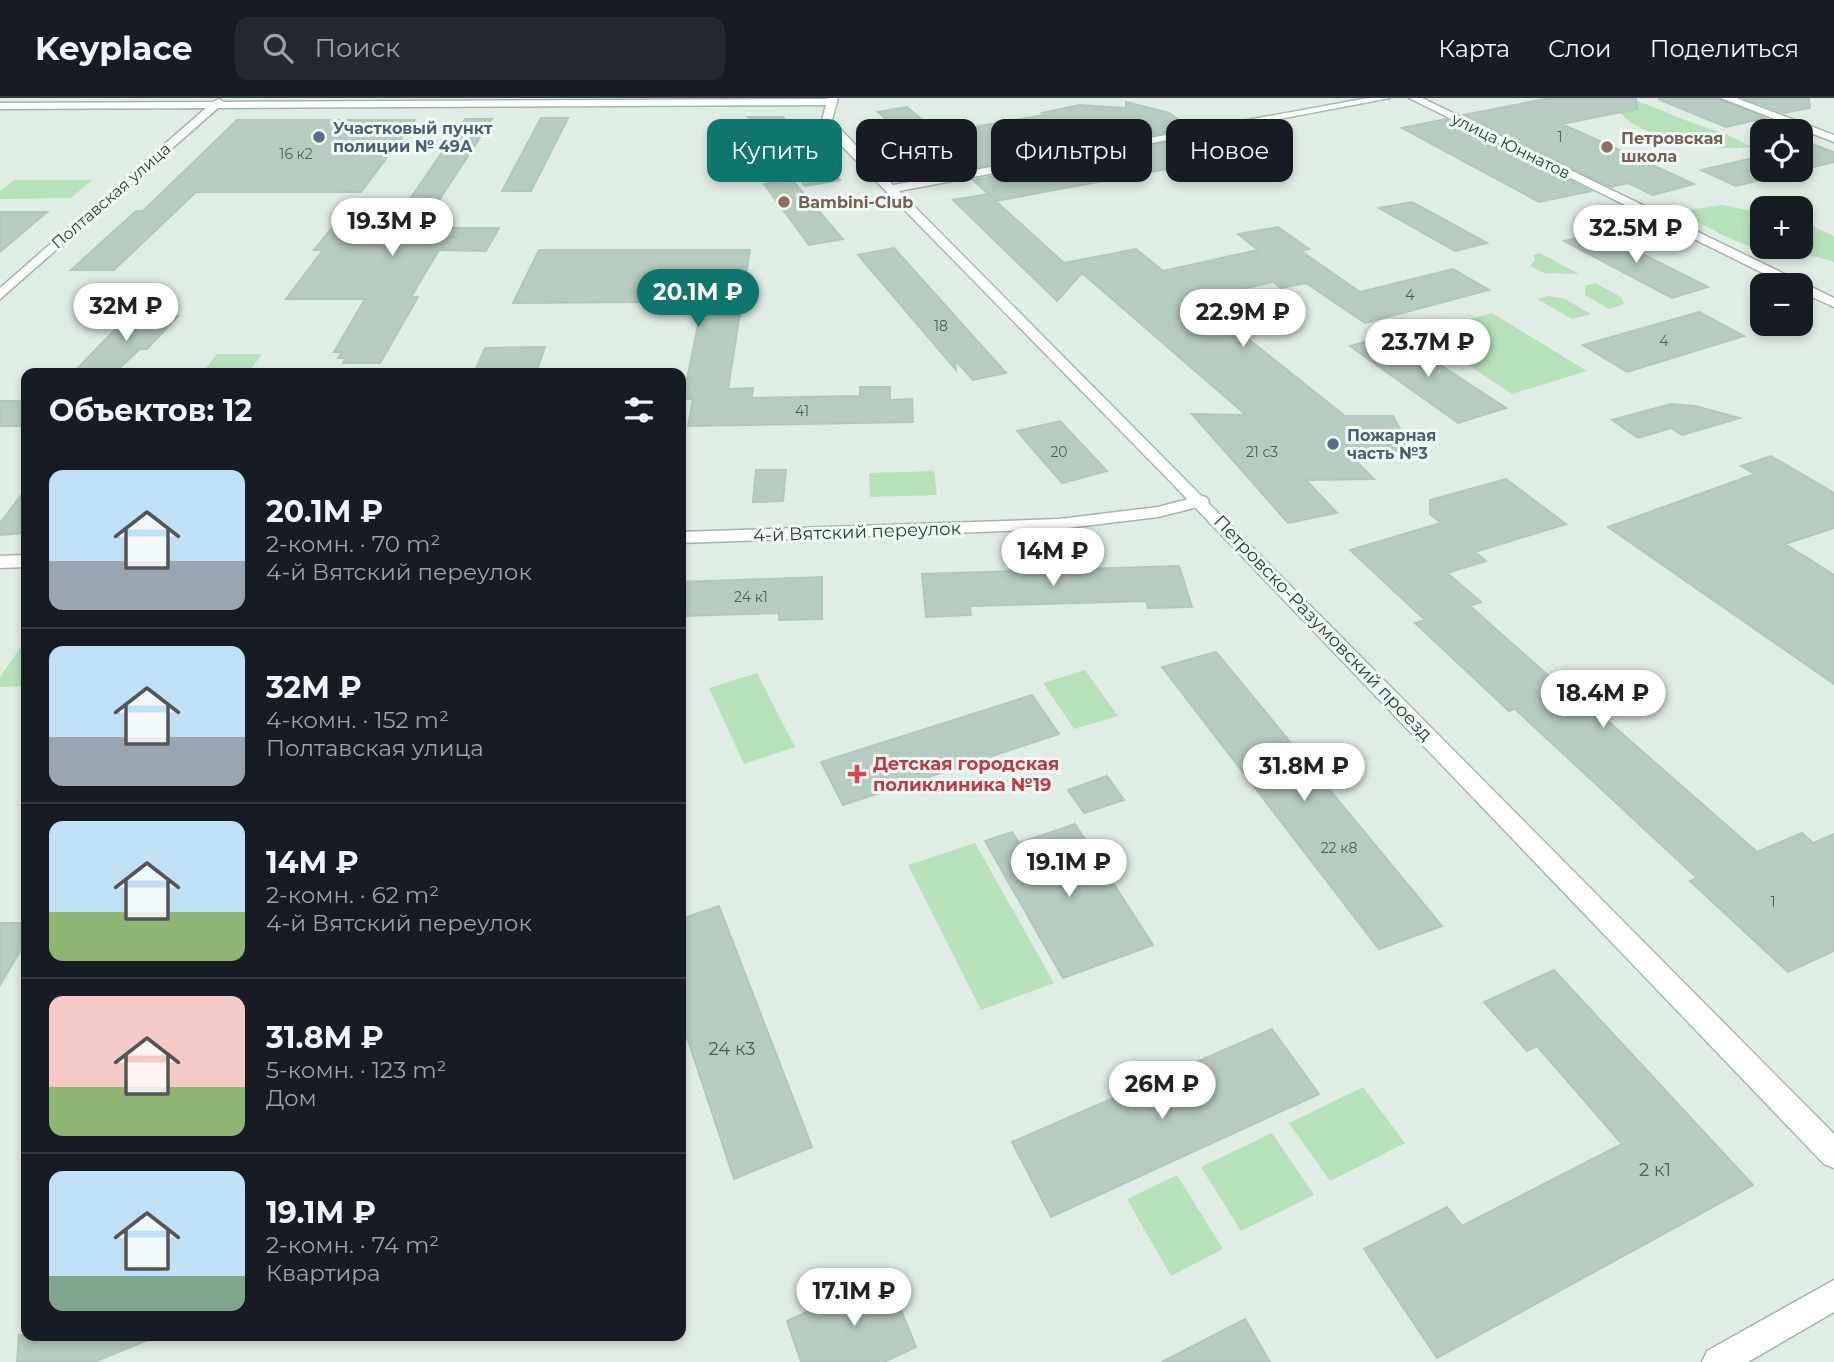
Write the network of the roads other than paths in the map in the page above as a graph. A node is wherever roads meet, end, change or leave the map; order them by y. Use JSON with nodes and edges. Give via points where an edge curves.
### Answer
{"nodes":[{"id":1,"x":1385,"y":98,"type":"edge"},
{"id":2,"x":1414,"y":98,"type":"edge"},
{"id":3,"x":1726,"y":98,"type":"edge"},
{"id":4,"x":635,"y":100,"type":"edge"},
{"id":5,"x":832,"y":100,"type":"edge"},
{"id":6,"x":220,"y":101,"type":"edge"},
{"id":7,"x":0,"y":106,"type":"edge"},
{"id":8,"x":1834,"y":139,"type":"edge"},
{"id":9,"x":891,"y":189,"type":"junction"},
{"id":10,"x":1772,"y":273,"type":"edge"},
{"id":11,"x":1813,"y":293,"type":"edge"},
{"id":12,"x":0,"y":296,"type":"edge"},
{"id":13,"x":1834,"y":303,"type":"edge"},
{"id":14,"x":1200,"y":501,"type":"junction"},
{"id":15,"x":686,"y":538,"type":"edge"},
{"id":16,"x":21,"y":561,"type":"edge"},
{"id":17,"x":0,"y":562,"type":"edge"},
{"id":18,"x":1834,"y":1154,"type":"edge"},
{"id":19,"x":1834,"y":1294,"type":"edge"},
{"id":20,"x":1718,"y":1362,"type":"edge"}],
"edges":[{"from":1,"to":9,"type":"street"},
{"from":2,"to":10,"type":"street","name":"улица Юннатов"},
{"from":3,"to":8,"type":"street"},
{"from":4,"to":5,"type":"street"},
{"from":4,"to":6,"type":"street"},
{"from":5,"to":9,"type":"street","name":"Петровско-Разумовский проезд","via":[[827,120],[830,128]]},
{"from":6,"to":7,"type":"street"},
{"from":6,"to":12,"type":"street","name":"Полтавская улица"},
{"from":9,"to":14,"type":"street","name":"Петровско-Разумовский проезд"},
{"from":11,"to":13,"type":"street","name":"улица Юннатов"},
{"from":14,"to":15,"type":"street","name":"4-й Вятский переулок","via":[[1157,512],[1059,524]]},
{"from":14,"to":18,"type":"street","name":"Петровско-Разумовский проезд"},
{"from":16,"to":17,"type":"street"},
{"from":19,"to":20,"type":"street"}]}
